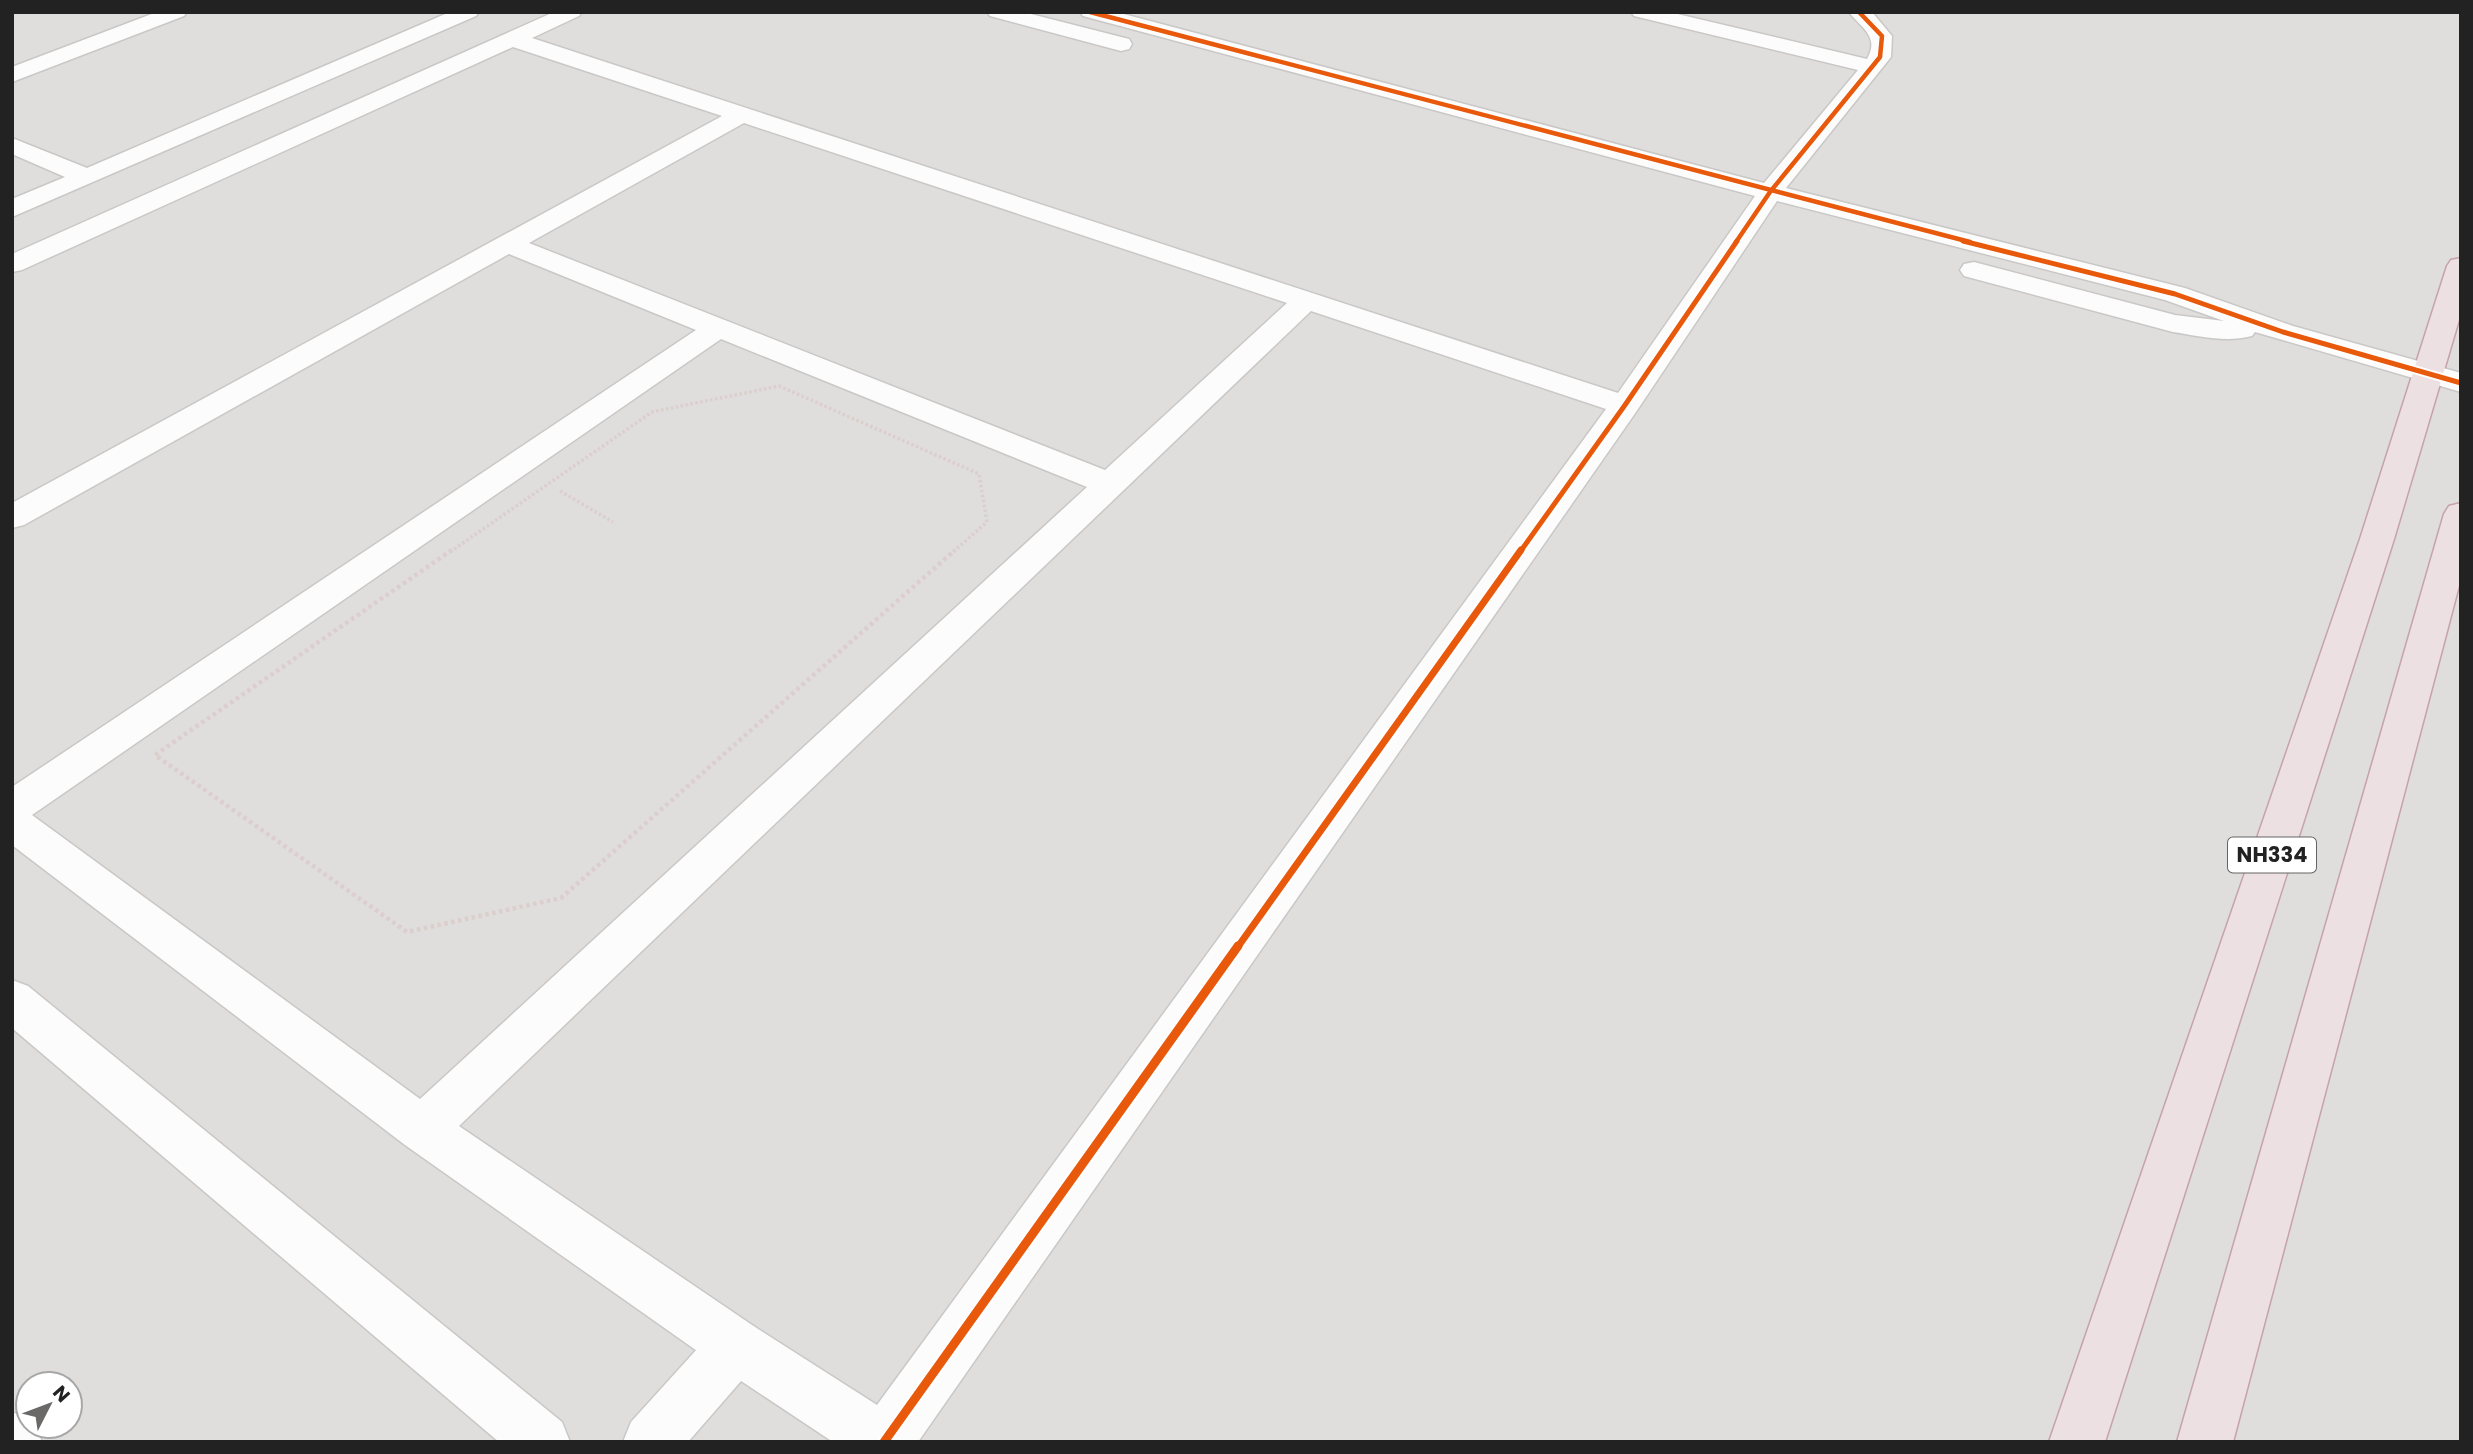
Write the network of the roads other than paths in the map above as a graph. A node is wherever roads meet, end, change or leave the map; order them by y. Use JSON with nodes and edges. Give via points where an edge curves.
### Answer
{"nodes":[{"id":1,"x":177,"y":12,"type":"edge"},
{"id":2,"x":469,"y":12,"type":"edge"},
{"id":3,"x":572,"y":12,"type":"edge"},
{"id":4,"x":997,"y":12,"type":"edge"},
{"id":5,"x":1090,"y":12,"type":"edge"},
{"id":6,"x":1642,"y":12,"type":"edge"},
{"id":7,"x":1859,"y":12,"type":"edge"},
{"id":8,"x":512,"y":39,"type":"junction"},
{"id":9,"x":1870,"y":66,"type":"junction"},
{"id":10,"x":12,"y":75,"type":"edge"},
{"id":11,"x":740,"y":116,"type":"junction"},
{"id":12,"x":12,"y":145,"type":"edge"},
{"id":13,"x":88,"y":177,"type":"junction"},
{"id":14,"x":1764,"y":202,"type":"junction"},
{"id":15,"x":12,"y":209,"type":"edge"},
{"id":16,"x":1864,"y":241,"type":"dead end"},
{"id":17,"x":507,"y":244,"type":"junction"},
{"id":18,"x":1945,"y":262,"type":"dead end"},
{"id":19,"x":12,"y":264,"type":"edge"},
{"id":20,"x":2461,"y":265,"type":"edge"},
{"id":21,"x":1307,"y":300,"type":"junction"},
{"id":22,"x":718,"y":328,"type":"junction"},
{"id":23,"x":2283,"y":332,"type":"junction"},
{"id":24,"x":2444,"y":378,"type":"edge"},
{"id":25,"x":1625,"y":405,"type":"junction"},
{"id":26,"x":1110,"y":484,"type":"junction"},
{"id":27,"x":2461,"y":514,"type":"edge"},
{"id":28,"x":12,"y":517,"type":"edge"},
{"id":29,"x":12,"y":808,"type":"edge"},
{"id":30,"x":12,"y":822,"type":"edge"},
{"id":31,"x":12,"y":1000,"type":"edge"},
{"id":32,"x":422,"y":1129,"type":"junction"},
{"id":33,"x":736,"y":1346,"type":"junction"},
{"id":34,"x":542,"y":1442,"type":"edge"},
{"id":35,"x":652,"y":1442,"type":"edge"},
{"id":36,"x":883,"y":1442,"type":"edge"},
{"id":37,"x":2077,"y":1442,"type":"edge"},
{"id":38,"x":2205,"y":1442,"type":"edge"}],
"edges":[{"from":1,"to":10,"type":"street"},
{"from":2,"to":13,"type":"street"},
{"from":3,"to":8,"type":"street"},
{"from":4,"to":14,"type":"street","via":[[1499,141]]},
{"from":5,"to":14,"type":"street"},
{"from":6,"to":9,"type":"street"},
{"from":7,"to":9,"type":"street","via":[[1881,33],[1884,45]]},
{"from":8,"to":11,"type":"street"},
{"from":8,"to":19,"type":"street"},
{"from":9,"to":14,"type":"street"},
{"from":11,"to":17,"type":"street"},
{"from":11,"to":21,"type":"street"},
{"from":12,"to":13,"type":"street"},
{"from":13,"to":15,"type":"street"},
{"from":14,"to":16,"type":"street"},
{"from":14,"to":23,"type":"street","via":[[2175,294]]},
{"from":14,"to":25,"type":"street"},
{"from":17,"to":22,"type":"street"},
{"from":17,"to":28,"type":"street"},
{"from":18,"to":23,"type":"street","via":[[2173,323]]},
{"from":20,"to":24,"type":"highway","number":"NH334"},
{"from":21,"to":25,"type":"street"},
{"from":21,"to":26,"type":"street"},
{"from":22,"to":26,"type":"street"},
{"from":22,"to":29,"type":"street"},
{"from":23,"to":24,"type":"street"},
{"from":24,"to":37,"type":"highway","number":"NH334","via":[[2377,539]]},
{"from":25,"to":36,"type":"street"},
{"from":26,"to":32,"type":"street"},
{"from":27,"to":38,"type":"highway"},
{"from":30,"to":32,"type":"street"},
{"from":31,"to":34,"type":"street"},
{"from":32,"to":33,"type":"street"},
{"from":33,"to":35,"type":"street"},
{"from":33,"to":36,"type":"street"}]}
